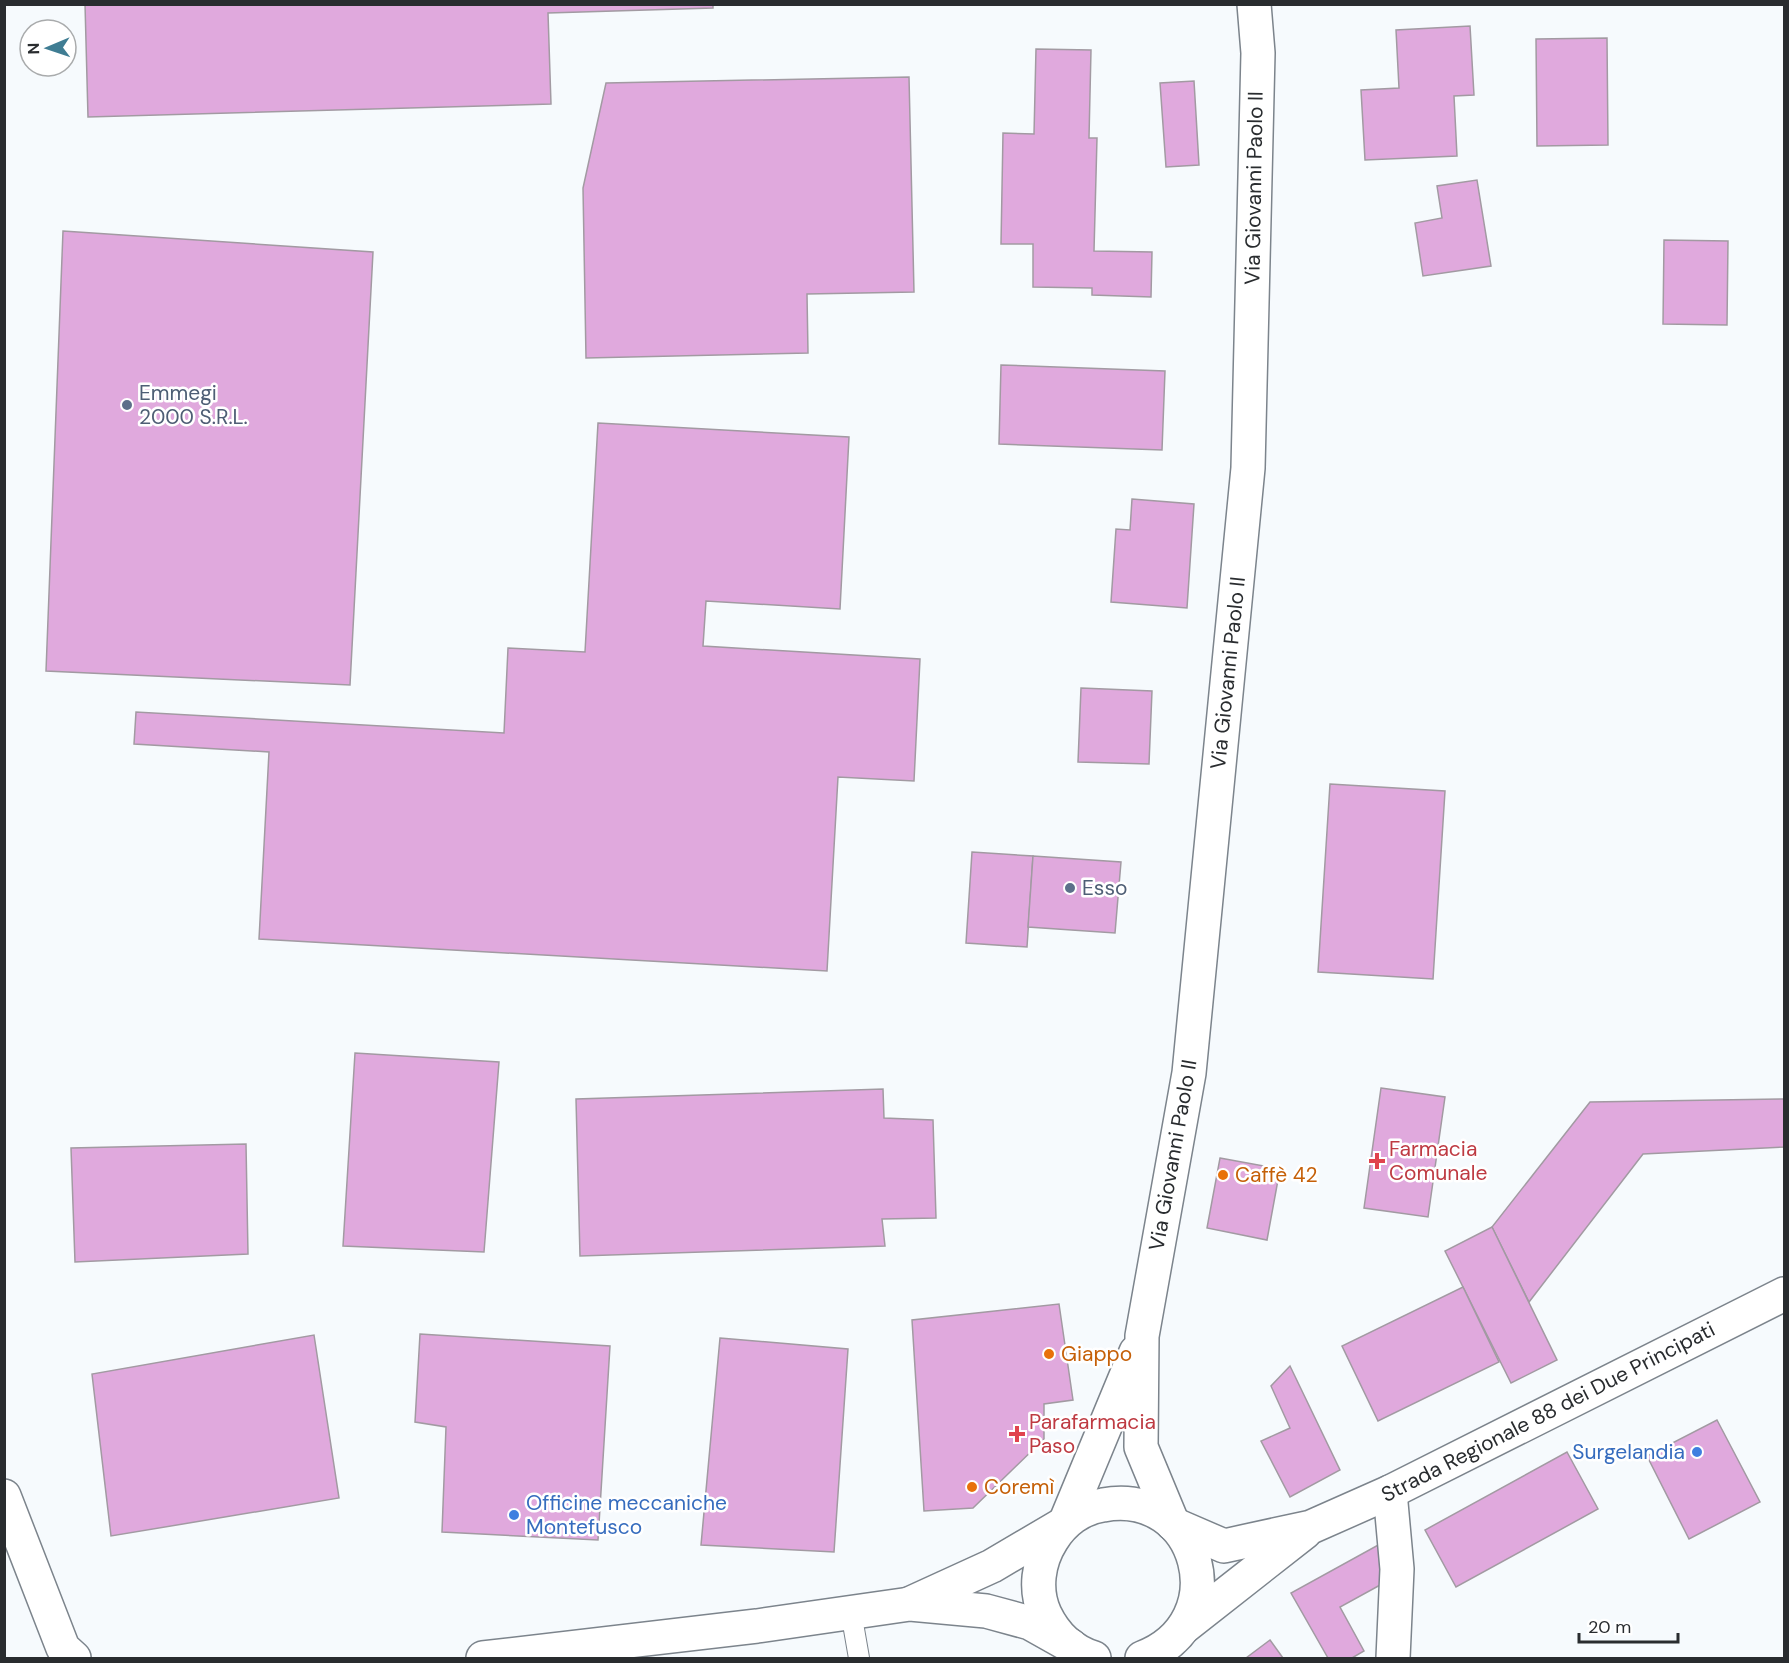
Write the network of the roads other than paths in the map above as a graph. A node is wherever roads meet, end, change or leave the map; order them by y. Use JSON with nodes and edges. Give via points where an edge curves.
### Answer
{"nodes":[{"id":1,"x":1254,"y":4,"type":"edge"},
{"id":2,"x":1785,"y":1294,"type":"edge"},
{"id":3,"x":1142,"y":1336,"type":"junction"},
{"id":4,"x":1390,"y":1492,"type":"junction"},
{"id":5,"x":4,"y":1496,"type":"edge"},
{"id":6,"x":1065,"y":1523,"type":"junction"},
{"id":7,"x":1173,"y":1524,"type":"junction"},
{"id":8,"x":1311,"y":1527,"type":"junction"},
{"id":9,"x":910,"y":1604,"type":"junction"},
{"id":10,"x":851,"y":1612,"type":"junction"},
{"id":11,"x":1184,"y":1627,"type":"junction"},
{"id":12,"x":1081,"y":1655,"type":"edge"},
{"id":13,"x":74,"y":1659,"type":"edge"},
{"id":14,"x":483,"y":1659,"type":"edge"},
{"id":15,"x":860,"y":1659,"type":"edge"},
{"id":16,"x":1142,"y":1659,"type":"edge"},
{"id":17,"x":1165,"y":1659,"type":"edge"},
{"id":18,"x":1393,"y":1659,"type":"edge"}],
"edges":[{"from":1,"to":3,"type":"street","name":"Via Giovanni Paolo II","via":[[1258,54],[1248,468],[1189,1073]]},
{"from":2,"to":4,"type":"street","name":"Strada Regionale 88 dei Due Principati"},
{"from":3,"to":6,"type":"street"},
{"from":3,"to":7,"type":"street","via":[[1141,1447]]},
{"from":4,"to":8,"type":"street","name":"Strada Regionale 88 dei Due Principati"},
{"from":4,"to":18,"type":"street","via":[[1397,1569]]},
{"from":5,"to":13,"type":"street","via":[[63,1648]]},
{"from":6,"to":7,"type":"street","name":"Strada Regionale 88 dei Due Principati","via":[[1098,1505],[1122,1503],[1148,1509]]},
{"from":6,"to":9,"type":"street","name":"Strada Regionale 88 dei Due Principati","via":[[992,1566]]},
{"from":6,"to":12,"type":"street","name":"Strada Regionale 88 dei Due Principati","via":[[1042,1557],[1038,1584],[1049,1621]]},
{"from":7,"to":8,"type":"street","name":"Strada Regionale 88 dei Due Principati","via":[[1224,1546]]},
{"from":7,"to":11,"type":"street","name":"Strada Regionale 88 dei Due Principati","via":[[1193,1555],[1198,1580],[1194,1605]]},
{"from":8,"to":11,"type":"street","name":"Strada Regionale 88 dei Due Principati"},
{"from":9,"to":10,"type":"street","name":"Strada Regionale 88 dei Due Principati"},
{"from":9,"to":12,"type":"street","name":"Strada Regionale 88 dei Due Principati","via":[[986,1611],[1030,1623]]},
{"from":10,"to":14,"type":"street","name":"Strada Regionale 88 dei Due Principati"},
{"from":10,"to":15,"type":"lane"},
{"from":11,"to":16,"type":"street","name":"Strada Regionale 88 dei Due Principati","via":[[1163,1649]]},
{"from":11,"to":17,"type":"street"}]}
